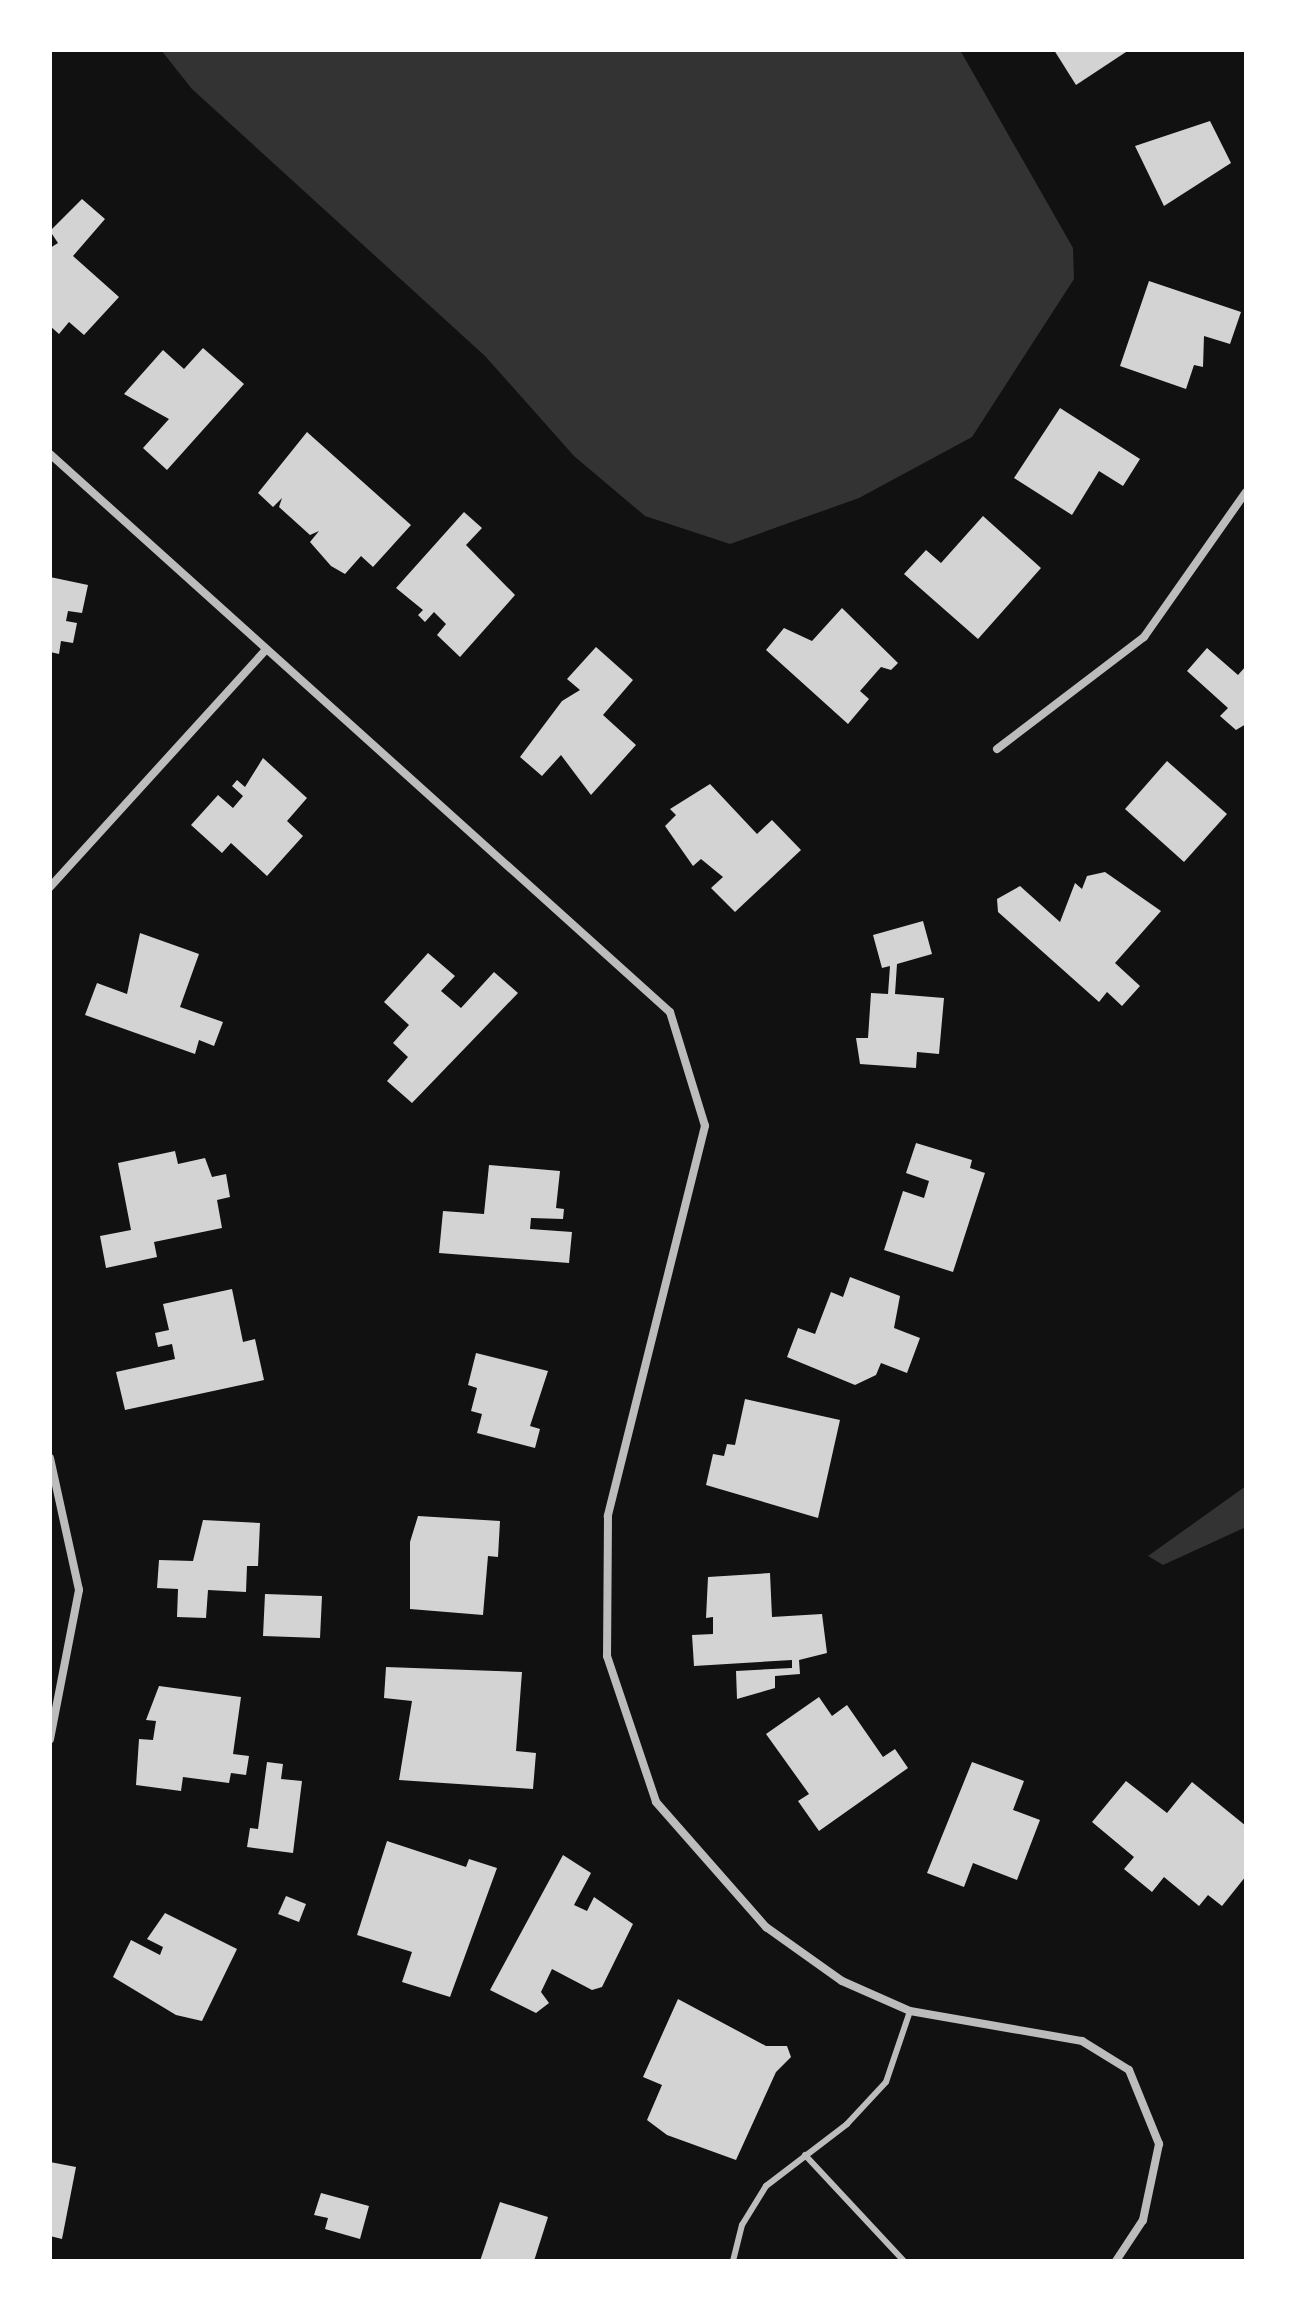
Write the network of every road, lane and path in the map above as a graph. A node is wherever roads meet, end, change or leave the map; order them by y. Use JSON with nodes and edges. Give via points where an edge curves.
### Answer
{"nodes":[{"id":1,"x":50,"y":454,"type":"edge"},
{"id":2,"x":1246,"y":492,"type":"edge"},
{"id":3,"x":265,"y":651,"type":"junction"},
{"id":4,"x":997,"y":749,"type":"dead end"},
{"id":5,"x":50,"y":887,"type":"edge"},
{"id":6,"x":50,"y":1458,"type":"edge"},
{"id":7,"x":50,"y":1739,"type":"edge"},
{"id":8,"x":910,"y":2011,"type":"junction"},
{"id":9,"x":805,"y":2155,"type":"junction"},
{"id":10,"x":733,"y":2261,"type":"edge"},
{"id":11,"x":904,"y":2261,"type":"edge"},
{"id":12,"x":1116,"y":2261,"type":"edge"}],
"edges":[{"from":1,"to":3,"type":"street"},
{"from":2,"to":4,"type":"street","via":[[1144,637]]},
{"from":3,"to":5,"type":"street"},
{"from":3,"to":8,"type":"street","via":[[670,1012],[705,1126],[608,1516],[607,1656],[656,1802],[766,1927],[842,1981]]},
{"from":6,"to":7,"type":"street","via":[[79,1590]]},
{"from":8,"to":9,"type":"lane","via":[[897,2064],[878,2094]]},
{"from":8,"to":12,"type":"street","via":[[1082,2041],[1129,2070],[1159,2144],[1143,2220]]},
{"from":9,"to":10,"type":"lane","via":[[753,2203]]},
{"from":9,"to":11,"type":"lane"}]}
